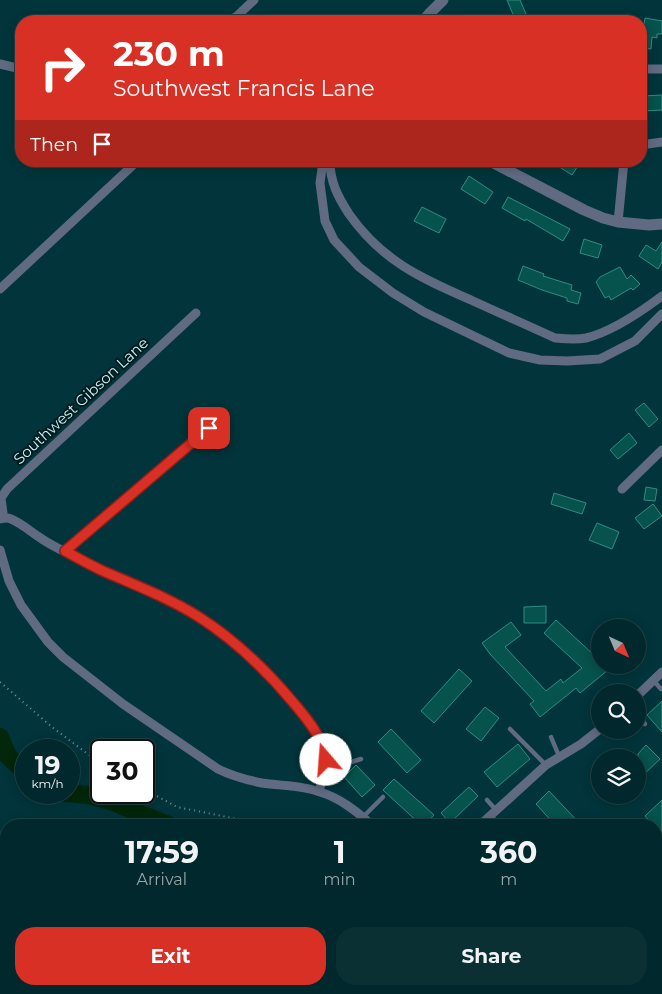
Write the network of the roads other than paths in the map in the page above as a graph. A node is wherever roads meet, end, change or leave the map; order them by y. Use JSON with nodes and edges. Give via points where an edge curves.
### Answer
{"nodes":[{"id":1,"x":254,"y":0,"type":"edge"},
{"id":2,"x":443,"y":0,"type":"edge"},
{"id":3,"x":239,"y":15,"type":"edge"},
{"id":4,"x":428,"y":15,"type":"edge"},
{"id":5,"x":0,"y":64,"type":"edge"},
{"id":6,"x":15,"y":68,"type":"edge"},
{"id":7,"x":647,"y":69,"type":"edge"},
{"id":8,"x":662,"y":69,"type":"edge"},
{"id":9,"x":662,"y":142,"type":"edge"},
{"id":10,"x":647,"y":144,"type":"edge"},
{"id":11,"x":131,"y":167,"type":"edge"},
{"id":12,"x":321,"y":167,"type":"edge"},
{"id":13,"x":330,"y":167,"type":"edge"},
{"id":14,"x":502,"y":167,"type":"edge"},
{"id":15,"x":623,"y":167,"type":"edge"},
{"id":16,"x":618,"y":222,"type":"junction"},
{"id":17,"x":662,"y":224,"type":"edge"},
{"id":18,"x":0,"y":289,"type":"edge"},
{"id":19,"x":662,"y":296,"type":"edge"},
{"id":20,"x":196,"y":313,"type":"dead end"},
{"id":21,"x":662,"y":314,"type":"edge"},
{"id":22,"x":209,"y":428,"type":"dead end"},
{"id":23,"x":662,"y":450,"type":"edge"},
{"id":24,"x":622,"y":488,"type":"dead end"},
{"id":25,"x":0,"y":517,"type":"edge"},
{"id":26,"x":0,"y":550,"type":"edge"},
{"id":27,"x":65,"y":551,"type":"junction"},
{"id":28,"x":662,"y":672,"type":"edge"},
{"id":29,"x":653,"y":680,"type":"junction"},
{"id":30,"x":646,"y":687,"type":"edge"},
{"id":31,"x":661,"y":689,"type":"edge"},
{"id":32,"x":510,"y":729,"type":"dead end"},
{"id":33,"x":591,"y":736,"type":"edge"},
{"id":34,"x":551,"y":737,"type":"dead end"},
{"id":35,"x":559,"y":756,"type":"junction"},
{"id":36,"x":360,"y":759,"type":"dead end"},
{"id":37,"x":546,"y":764,"type":"junction"},
{"id":38,"x":325,"y":771,"type":"junction"},
{"id":39,"x":318,"y":791,"type":"junction"},
{"id":40,"x":383,"y":797,"type":"dead end"},
{"id":41,"x":487,"y":800,"type":"dead end"},
{"id":42,"x":493,"y":813,"type":"junction"},
{"id":43,"x":363,"y":817,"type":"junction"},
{"id":44,"x":365,"y":819,"type":"edge"},
{"id":45,"x":486,"y":819,"type":"edge"},
{"id":46,"x":497,"y":819,"type":"edge"}],
"edges":[{"from":1,"to":3,"type":"street"},
{"from":2,"to":4,"type":"street"},
{"from":5,"to":6,"type":"street"},
{"from":7,"to":8,"type":"street"},
{"from":9,"to":10,"type":"street"},
{"from":11,"to":18,"type":"street"},
{"from":12,"to":21,"type":"street","via":[[325,221],[334,240],[359,267],[424,312],[509,353],[540,360],[600,359],[635,341]]},
{"from":13,"to":19,"type":"street","via":[[339,199],[383,252],[425,280],[555,338],[586,338],[604,331]]},
{"from":14,"to":16,"type":"street","via":[[584,210]]},
{"from":15,"to":16,"type":"street"},
{"from":16,"to":17,"type":"street"},
{"from":20,"to":25,"type":"street","name":"Southwest Gibson Lane","via":[[7,489],[1,498],[3,512]]},
{"from":22,"to":27,"type":"street"},
{"from":23,"to":24,"type":"street"},
{"from":25,"to":27,"type":"street","via":[[13,520]]},
{"from":26,"to":39,"type":"street","via":[[21,605],[48,642],[123,704],[225,773],[261,783]]},
{"from":27,"to":38,"type":"street","via":[[176,604],[236,643],[307,719],[325,749]]},
{"from":28,"to":29,"type":"street"},
{"from":29,"to":30,"type":"street"},
{"from":29,"to":31,"type":"lane"},
{"from":32,"to":37,"type":"lane"},
{"from":33,"to":35,"type":"street"},
{"from":34,"to":35,"type":"lane"},
{"from":35,"to":37,"type":"street"},
{"from":36,"to":38,"type":"lane"},
{"from":37,"to":42,"type":"street"},
{"from":38,"to":39,"type":"street"},
{"from":39,"to":43,"type":"street"},
{"from":40,"to":43,"type":"lane"},
{"from":41,"to":42,"type":"lane"},
{"from":42,"to":45,"type":"street"},
{"from":42,"to":46,"type":"lane"},
{"from":43,"to":44,"type":"street"}]}
